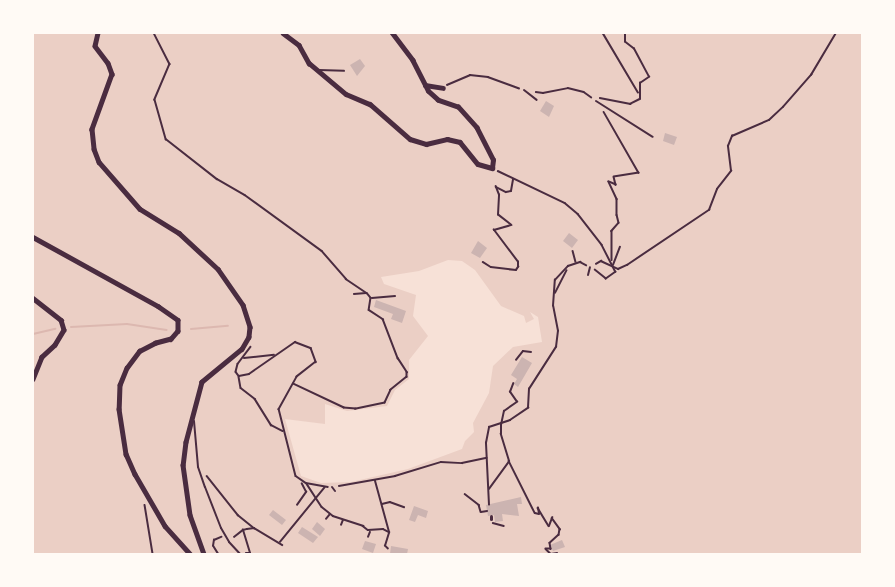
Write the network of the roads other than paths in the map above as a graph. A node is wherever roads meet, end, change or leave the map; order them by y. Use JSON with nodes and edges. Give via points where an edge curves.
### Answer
{"nodes":[{"id":1,"x":98,"y":33,"type":"edge"},
{"id":2,"x":283,"y":33,"type":"edge"},
{"id":3,"x":392,"y":33,"type":"edge"},
{"id":4,"x":316,"y":69,"type":"junction"},
{"id":5,"x":344,"y":71,"type":"dead end"},
{"id":6,"x":425,"y":85,"type":"junction"},
{"id":7,"x":443,"y":88,"type":"road end"},
{"id":8,"x":524,"y":90,"type":"road end"},
{"id":9,"x":537,"y":100,"type":"dead end"},
{"id":10,"x":596,"y":101,"type":"road end"},
{"id":11,"x":654,"y":137,"type":"dead end"},
{"id":12,"x":33,"y":237,"type":"edge"},
{"id":13,"x":592,"y":268,"type":"road end"},
{"id":14,"x":588,"y":275,"type":"dead end"},
{"id":15,"x":33,"y":298,"type":"edge"},
{"id":16,"x":33,"y":379,"type":"edge"},
{"id":17,"x":192,"y":414,"type":"junction"},
{"id":18,"x":332,"y":487,"type":"road end"},
{"id":19,"x":335,"y":491,"type":"dead end"},
{"id":20,"x":190,"y":554,"type":"edge"},
{"id":21,"x":204,"y":554,"type":"edge"},
{"id":22,"x":240,"y":554,"type":"edge"}],
"edges":[{"from":1,"to":17,"type":"street","via":[[95,45],[112,74],[92,129],[99,162],[140,209],[179,233],[218,269],[243,305],[250,327],[242,349],[202,382]]},
{"from":2,"to":4,"type":"street","via":[[300,45]]},
{"from":3,"to":6,"type":"street"},
{"from":4,"to":5,"type":"lane"},
{"from":4,"to":6,"type":"street","via":[[346,94],[370,104],[410,139],[426,144],[447,139],[460,142],[478,164],[492,168],[493,160],[477,128],[458,107],[438,100]]},
{"from":6,"to":7,"type":"street"},
{"from":8,"to":9,"type":"lane"},
{"from":10,"to":11,"type":"lane"},
{"from":12,"to":20,"type":"street","via":[[178,320],[178,331],[171,339],[140,351],[127,368],[120,385],[119,409],[126,454],[135,474],[165,526]]},
{"from":13,"to":14,"type":"lane"},
{"from":15,"to":16,"type":"street","via":[[61,320],[64,330],[56,345],[42,357]]},
{"from":17,"to":21,"type":"street","via":[[183,465],[190,515]]},
{"from":17,"to":22,"type":"lane","via":[[198,467],[229,542]]},
{"from":18,"to":19,"type":"lane"}]}
